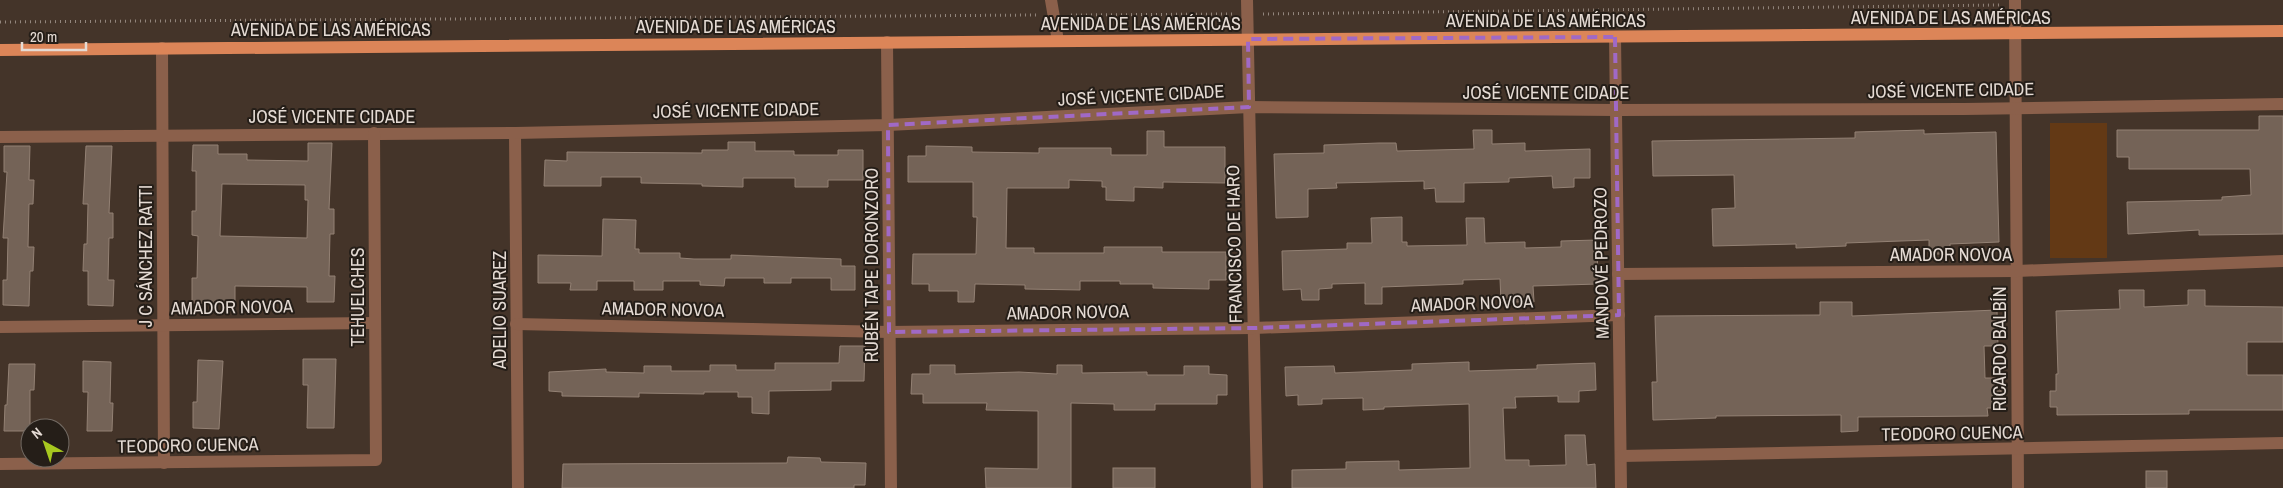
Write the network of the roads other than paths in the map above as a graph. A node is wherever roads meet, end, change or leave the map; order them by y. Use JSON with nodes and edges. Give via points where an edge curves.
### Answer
{"nodes":[{"id":1,"x":1051,"y":0,"type":"edge"},
{"id":2,"x":1247,"y":0,"type":"edge"},
{"id":3,"x":2015,"y":3,"type":"edge"},
{"id":4,"x":2283,"y":31,"type":"edge"},
{"id":5,"x":2015,"y":34,"type":"junction"},
{"id":6,"x":1615,"y":37,"type":"junction"},
{"id":7,"x":1248,"y":40,"type":"junction"},
{"id":8,"x":1058,"y":41,"type":"junction"},
{"id":9,"x":887,"y":42,"type":"junction"},
{"id":10,"x":162,"y":48,"type":"junction"},
{"id":11,"x":0,"y":50,"type":"edge"},
{"id":12,"x":2283,"y":104,"type":"edge"},
{"id":13,"x":1249,"y":107,"type":"junction"},
{"id":14,"x":2016,"y":107,"type":"junction"},
{"id":15,"x":1616,"y":110,"type":"junction"},
{"id":16,"x":888,"y":125,"type":"junction"},
{"id":17,"x":374,"y":133,"type":"junction"},
{"id":18,"x":515,"y":133,"type":"junction"},
{"id":19,"x":162,"y":135,"type":"junction"},
{"id":20,"x":0,"y":137,"type":"edge"},
{"id":21,"x":2283,"y":261,"type":"edge"},
{"id":22,"x":2016,"y":271,"type":"junction"},
{"id":23,"x":1618,"y":274,"type":"junction"},
{"id":24,"x":1619,"y":315,"type":"junction"},
{"id":25,"x":375,"y":323,"type":"junction"},
{"id":26,"x":516,"y":324,"type":"junction"},
{"id":27,"x":163,"y":325,"type":"junction"},
{"id":28,"x":0,"y":327,"type":"edge"},
{"id":29,"x":1254,"y":328,"type":"junction"},
{"id":30,"x":889,"y":332,"type":"junction"},
{"id":31,"x":2283,"y":443,"type":"edge"},
{"id":32,"x":2018,"y":450,"type":"junction"},
{"id":33,"x":1621,"y":456,"type":"junction"},
{"id":34,"x":376,"y":460,"type":"joint"},
{"id":35,"x":164,"y":463,"type":"junction"},
{"id":36,"x":0,"y":464,"type":"edge"},
{"id":37,"x":518,"y":488,"type":"edge"},
{"id":38,"x":891,"y":488,"type":"edge"},
{"id":39,"x":1257,"y":488,"type":"edge"},
{"id":40,"x":1622,"y":488,"type":"edge"},
{"id":41,"x":2018,"y":488,"type":"edge"}],
"edges":[{"from":1,"to":8,"type":"street"},
{"from":2,"to":7,"type":"street","name":"FRANCISCO DE HARO"},
{"from":3,"to":5,"type":"street","name":"RICARDO BALBÍN"},
{"from":4,"to":5,"type":"main road","name":"AVENIDA DE LAS AMÉRICAS"},
{"from":5,"to":6,"type":"main road","name":"AVENIDA DE LAS AMÉRICAS"},
{"from":5,"to":14,"type":"street","name":"RICARDO BALBÍN"},
{"from":6,"to":7,"type":"main road","name":"AVENIDA DE LAS AMÉRICAS"},
{"from":6,"to":15,"type":"street","name":"MANDOVÉ PEDROZO"},
{"from":7,"to":8,"type":"main road","name":"AVENIDA DE LAS AMÉRICAS"},
{"from":7,"to":13,"type":"street","name":"FRANCISCO DE HARO"},
{"from":8,"to":9,"type":"main road","name":"AVENIDA DE LAS AMÉRICAS"},
{"from":9,"to":10,"type":"main road","name":"AVENIDA DE LAS AMÉRICAS"},
{"from":9,"to":16,"type":"street","name":"RUBÉN TAPE DORONZORO"},
{"from":10,"to":11,"type":"main road","name":"AVENIDA DE LAS AMÉRICAS"},
{"from":10,"to":19,"type":"street","name":"J C SÁNCHEZ RATTI"},
{"from":12,"to":14,"type":"street","name":"JOSÉ VICENTE CIDADE"},
{"from":13,"to":15,"type":"street","name":"JOSÉ VICENTE CIDADE"},
{"from":13,"to":16,"type":"street","name":"JOSÉ VICENTE CIDADE"},
{"from":13,"to":29,"type":"street","name":"FRANCISCO DE HARO"},
{"from":14,"to":15,"type":"street","name":"JOSÉ VICENTE CIDADE"},
{"from":14,"to":22,"type":"street","name":"RICARDO BALBÍN"},
{"from":15,"to":23,"type":"street","name":"MANDOVÉ PEDROZO"},
{"from":16,"to":18,"type":"street","name":"JOSÉ VICENTE CIDADE"},
{"from":16,"to":30,"type":"street","name":"RUBÉN TAPE DORONZORO"},
{"from":17,"to":18,"type":"street","name":"JOSÉ VICENTE CIDADE"},
{"from":17,"to":19,"type":"street","name":"JOSÉ VICENTE CIDADE"},
{"from":17,"to":25,"type":"street","name":"TEHUELCHES"},
{"from":18,"to":26,"type":"street","name":"ADELIO SUAREZ"},
{"from":19,"to":20,"type":"street","name":"JOSÉ VICENTE CIDADE"},
{"from":19,"to":27,"type":"street","name":"J C SÁNCHEZ RATTI"},
{"from":21,"to":22,"type":"street","name":"AMADOR NOVOA"},
{"from":22,"to":23,"type":"street","name":"AMADOR NOVOA"},
{"from":22,"to":32,"type":"street","name":"RICARDO BALBÍN"},
{"from":23,"to":24,"type":"street","name":"MANDOVÉ PEDROZO"},
{"from":24,"to":29,"type":"street","name":"AMADOR NOVOA"},
{"from":24,"to":33,"type":"street","name":"MANDOVÉ PEDROZO"},
{"from":25,"to":27,"type":"street","name":"AMADOR NOVOA"},
{"from":25,"to":34,"type":"street","name":"TEHUELCHES"},
{"from":26,"to":30,"type":"street","name":"AMADOR NOVOA"},
{"from":26,"to":37,"type":"street","name":"ADELIO SUAREZ"},
{"from":27,"to":28,"type":"street","name":"AMADOR NOVOA"},
{"from":27,"to":35,"type":"street","name":"J C SÁNCHEZ RATTI"},
{"from":29,"to":30,"type":"street","name":"AMADOR NOVOA"},
{"from":29,"to":39,"type":"street","name":"FRANCISCO DE HARO"},
{"from":30,"to":38,"type":"street","name":"RUBÉN TAPE DORONZORO"},
{"from":31,"to":32,"type":"street","name":"TEODORO CUENCA"},
{"from":32,"to":33,"type":"street","name":"TEODORO CUENCA"},
{"from":32,"to":41,"type":"street","name":"RICARDO BALBÍN"},
{"from":33,"to":40,"type":"street","name":"MANDOVÉ PEDROZO"},
{"from":34,"to":35,"type":"street","name":"TEODORO CUENCA"},
{"from":35,"to":36,"type":"street","name":"TEODORO CUENCA"}]}
